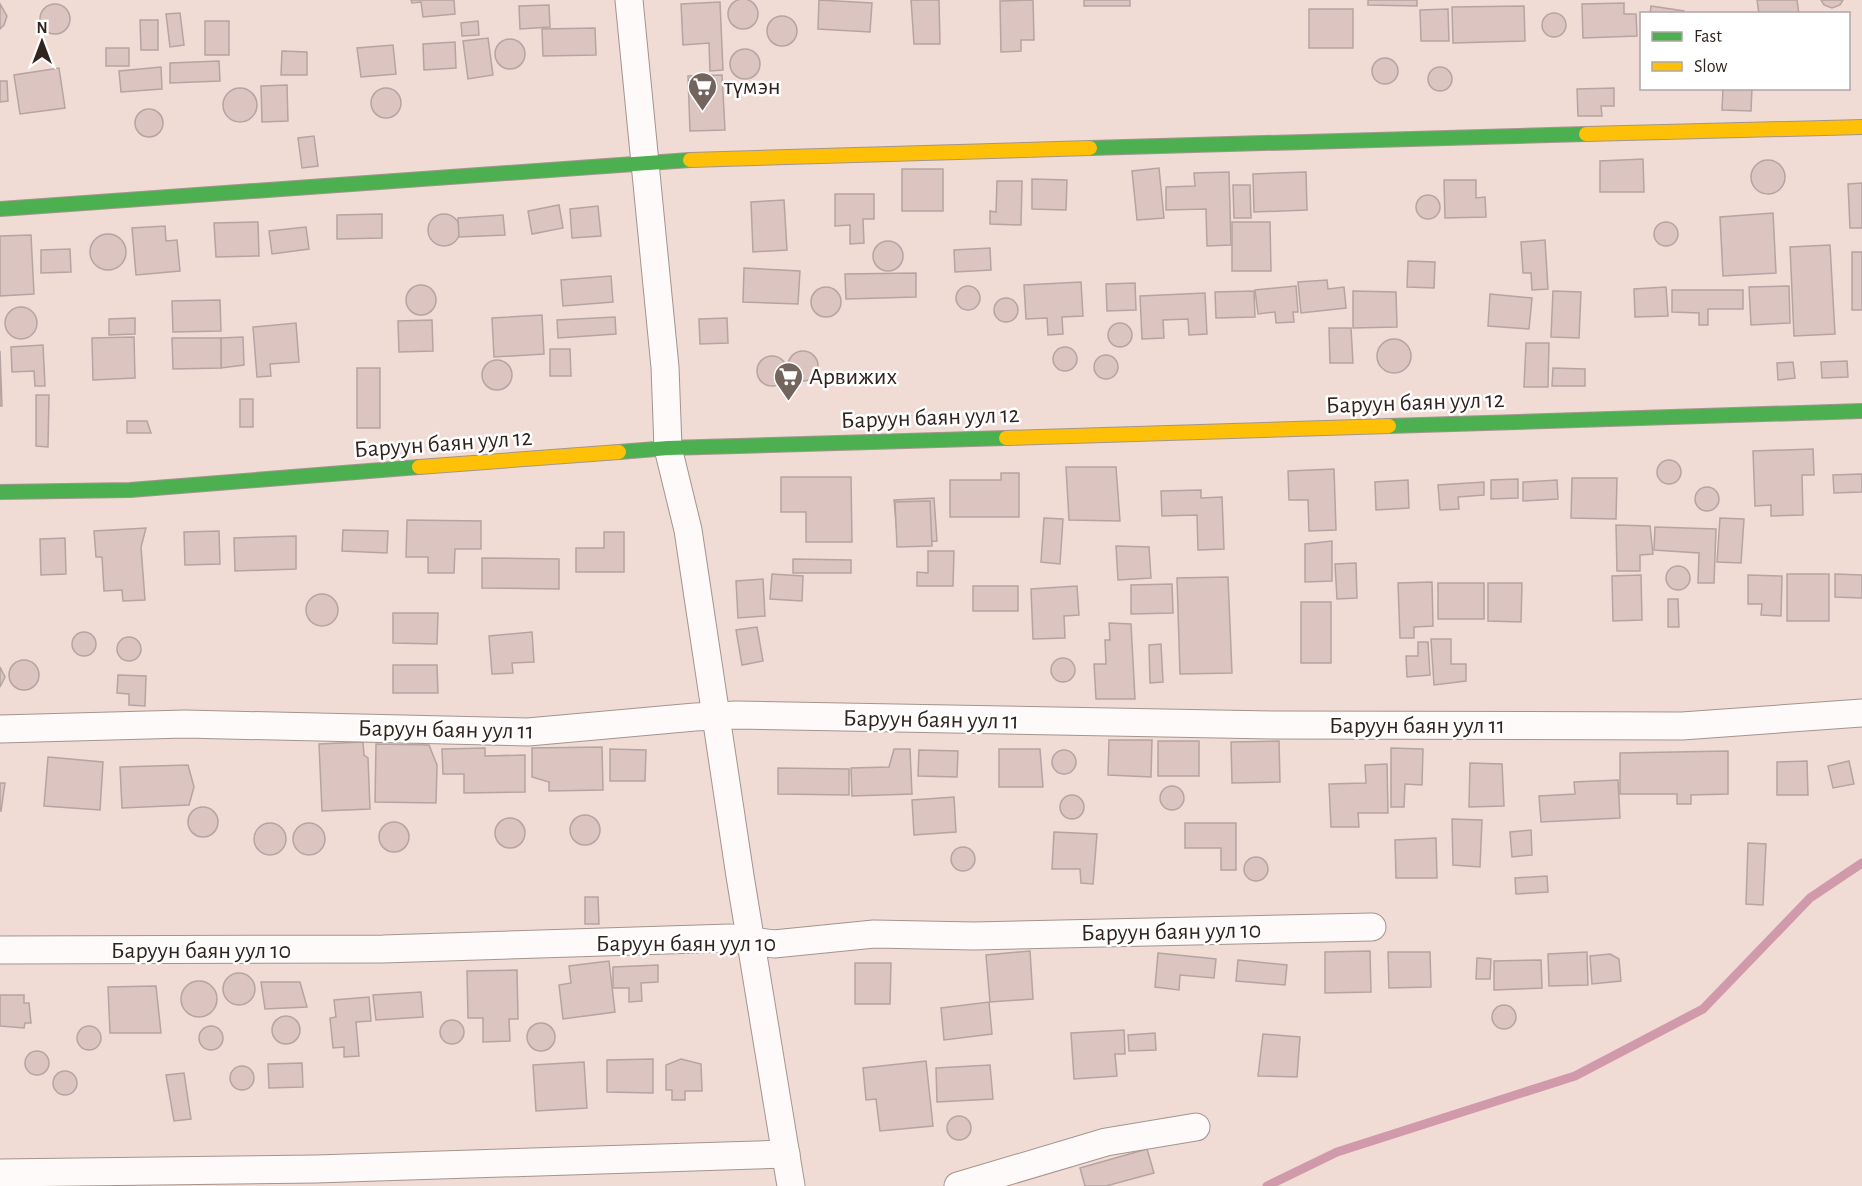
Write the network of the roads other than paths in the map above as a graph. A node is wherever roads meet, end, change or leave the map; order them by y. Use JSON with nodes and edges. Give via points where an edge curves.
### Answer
{"nodes":[{"id":1,"x":629,"y":0,"type":"edge"},
{"id":2,"x":1862,"y":127,"type":"edge"},
{"id":3,"x":645,"y":164,"type":"junction"},
{"id":4,"x":0,"y":209,"type":"edge"},
{"id":5,"x":1862,"y":411,"type":"edge"},
{"id":6,"x":668,"y":448,"type":"junction"},
{"id":7,"x":0,"y":492,"type":"edge"},
{"id":8,"x":1862,"y":713,"type":"edge"},
{"id":9,"x":716,"y":716,"type":"junction"},
{"id":10,"x":0,"y":729,"type":"edge"},
{"id":11,"x":1372,"y":927,"type":"dead end"},
{"id":12,"x":751,"y":940,"type":"junction"},
{"id":13,"x":0,"y":951,"type":"edge"},
{"id":14,"x":1196,"y":1127,"type":"dead end"},
{"id":15,"x":786,"y":1154,"type":"junction"},
{"id":16,"x":0,"y":1173,"type":"edge"},
{"id":17,"x":791,"y":1186,"type":"edge"},
{"id":18,"x":958,"y":1186,"type":"edge"}],
"edges":[{"from":1,"to":3,"type":"street"},
{"from":2,"to":3,"type":"street","via":[[717,158]]},
{"from":3,"to":4,"type":"street"},
{"from":3,"to":6,"type":"street","via":[[665,367]]},
{"from":5,"to":6,"type":"street","name":"Баруун баян уул 12"},
{"from":6,"to":7,"type":"street","name":"Баруун баян уул 12","via":[[130,490]]},
{"from":6,"to":9,"type":"street","via":[[688,530]]},
{"from":8,"to":9,"type":"street","name":"Баруун баян уул 11","via":[[1682,726],[1286,725]]},
{"from":9,"to":10,"type":"street","name":"Баруун баян уул 11","via":[[528,732],[185,724]]},
{"from":9,"to":12,"type":"street"},
{"from":11,"to":12,"type":"street","name":"Баруун баян уул 10","via":[[974,936],[874,934],[774,944]]},
{"from":12,"to":13,"type":"street","name":"Баруун баян уул 10","via":[[383,949]]},
{"from":12,"to":15,"type":"street"},
{"from":14,"to":18,"type":"street","via":[[1106,1142]]},
{"from":15,"to":16,"type":"street","via":[[304,1169]]},
{"from":15,"to":17,"type":"street"}]}
